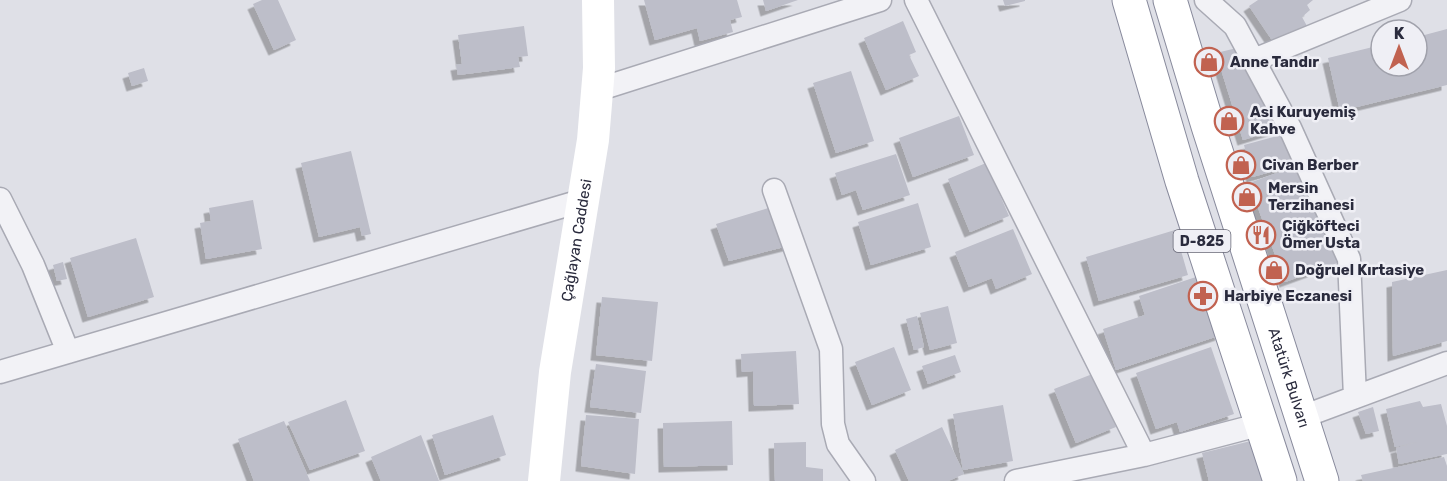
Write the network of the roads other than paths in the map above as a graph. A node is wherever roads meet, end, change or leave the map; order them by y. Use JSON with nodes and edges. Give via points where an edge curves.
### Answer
{"nodes":[{"id":1,"x":598,"y":0,"type":"edge"},
{"id":2,"x":880,"y":0,"type":"edge"},
{"id":3,"x":916,"y":0,"type":"edge"},
{"id":4,"x":1129,"y":0,"type":"edge"},
{"id":5,"x":1170,"y":0,"type":"edge"},
{"id":6,"x":1206,"y":0,"type":"edge"},
{"id":7,"x":1400,"y":0,"type":"edge"},
{"id":8,"x":1254,"y":60,"type":"junction"},
{"id":9,"x":597,"y":90,"type":"junction"},
{"id":10,"x":774,"y":190,"type":"dead end"},
{"id":11,"x":0,"y":199,"type":"edge"},
{"id":12,"x":584,"y":200,"type":"junction"},
{"id":13,"x":68,"y":352,"type":"junction"},
{"id":14,"x":1447,"y":363,"type":"edge"},
{"id":15,"x":0,"y":372,"type":"edge"},
{"id":16,"x":1355,"y":397,"type":"junction"},
{"id":17,"x":1302,"y":417,"type":"junction"},
{"id":18,"x":1262,"y":424,"type":"junction"},
{"id":19,"x":1144,"y":454,"type":"junction"},
{"id":20,"x":544,"y":481,"type":"edge"},
{"id":21,"x":864,"y":481,"type":"edge"},
{"id":22,"x":1016,"y":481,"type":"edge"},
{"id":23,"x":1280,"y":481,"type":"edge"},
{"id":24,"x":1322,"y":481,"type":"edge"}],
"edges":[{"from":1,"to":9,"type":"street","name":"Çağlayan Caddesi"},
{"from":2,"to":9,"type":"street"},
{"from":3,"to":19,"type":"street"},
{"from":4,"to":18,"type":"highway","number":"D-825","via":[[1182,181]]},
{"from":5,"to":17,"type":"highway","name":"Atatürk Bulvarı","number":"D-825"},
{"from":6,"to":8,"type":"street","via":[[1235,26]]},
{"from":7,"to":8,"type":"street"},
{"from":8,"to":16,"type":"street","via":[[1290,128],[1349,259]]},
{"from":9,"to":12,"type":"street","name":"Çağlayan Caddesi"},
{"from":10,"to":21,"type":"street","via":[[831,349],[833,424],[838,444]]},
{"from":11,"to":13,"type":"street"},
{"from":12,"to":13,"type":"street"},
{"from":12,"to":20,"type":"street","name":"Çağlayan Caddesi","via":[[557,360]]},
{"from":13,"to":15,"type":"street"},
{"from":14,"to":16,"type":"street"},
{"from":16,"to":17,"type":"street"},
{"from":17,"to":18,"type":"highway"},
{"from":17,"to":24,"type":"highway","name":"Atatürk Bulvarı","number":"D-825"},
{"from":18,"to":19,"type":"street"},
{"from":18,"to":23,"type":"highway","number":"D-825"},
{"from":19,"to":22,"type":"street"}]}
